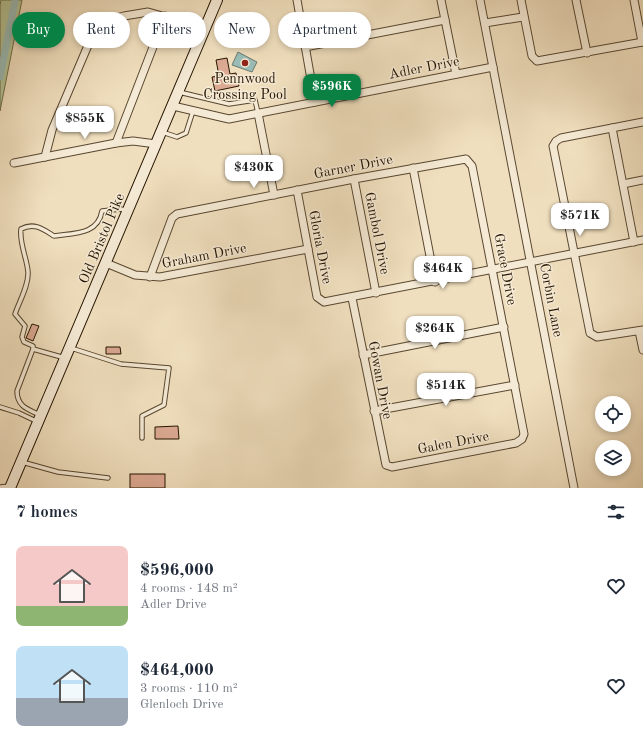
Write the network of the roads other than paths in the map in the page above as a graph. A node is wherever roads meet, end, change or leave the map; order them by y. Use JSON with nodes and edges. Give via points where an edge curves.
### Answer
{"nodes":[{"id":1,"x":217,"y":0,"type":"edge"},
{"id":2,"x":297,"y":0,"type":"edge"},
{"id":3,"x":441,"y":0,"type":"edge"},
{"id":4,"x":480,"y":0,"type":"edge"},
{"id":5,"x":521,"y":0,"type":"edge"},
{"id":6,"x":576,"y":0,"type":"edge"},
{"id":7,"x":634,"y":0,"type":"edge"},
{"id":8,"x":299,"y":12,"type":"edge"},
{"id":9,"x":138,"y":14,"type":"edge"},
{"id":10,"x":524,"y":17,"type":"junction"},
{"id":11,"x":445,"y":20,"type":"junction"},
{"id":12,"x":485,"y":23,"type":"junction"},
{"id":13,"x":206,"y":26,"type":"edge"},
{"id":14,"x":371,"y":34,"type":"edge"},
{"id":15,"x":643,"y":42,"type":"edge"},
{"id":16,"x":153,"y":48,"type":"edge"},
{"id":17,"x":197,"y":48,"type":"edge"},
{"id":18,"x":305,"y":48,"type":"edge"},
{"id":19,"x":587,"y":53,"type":"junction"},
{"id":20,"x":493,"y":67,"type":"junction"},
{"id":21,"x":456,"y":74,"type":"junction"},
{"id":22,"x":178,"y":92,"type":"junction"},
{"id":23,"x":315,"y":102,"type":"junction"},
{"id":24,"x":172,"y":106,"type":"junction"},
{"id":25,"x":193,"y":111,"type":"junction"},
{"id":26,"x":258,"y":113,"type":"junction"},
{"id":27,"x":643,"y":122,"type":"edge"},
{"id":28,"x":612,"y":128,"type":"junction"},
{"id":29,"x":161,"y":131,"type":"junction"},
{"id":30,"x":116,"y":143,"type":"junction"},
{"id":31,"x":156,"y":144,"type":"junction"},
{"id":32,"x":45,"y":157,"type":"junction"},
{"id":33,"x":14,"y":163,"type":"dead end"},
{"id":34,"x":413,"y":168,"type":"junction"},
{"id":35,"x":354,"y":179,"type":"junction"},
{"id":36,"x":643,"y":180,"type":"edge"},
{"id":37,"x":623,"y":184,"type":"junction"},
{"id":38,"x":297,"y":190,"type":"junction"},
{"id":39,"x":274,"y":195,"type":"junction"},
{"id":40,"x":128,"y":211,"type":"junction"},
{"id":41,"x":643,"y":240,"type":"edge"},
{"id":42,"x":634,"y":242,"type":"junction"},
{"id":43,"x":308,"y":249,"type":"junction"},
{"id":44,"x":574,"y":254,"type":"junction"},
{"id":45,"x":106,"y":263,"type":"junction"},
{"id":46,"x":532,"y":263,"type":"junction"},
{"id":47,"x":493,"y":270,"type":"junction"},
{"id":48,"x":150,"y":277,"type":"junction"},
{"id":49,"x":435,"y":282,"type":"junction"},
{"id":50,"x":376,"y":293,"type":"junction"},
{"id":51,"x":352,"y":298,"type":"junction"},
{"id":52,"x":504,"y":328,"type":"junction"},
{"id":53,"x":641,"y":331,"type":"edge"},
{"id":54,"x":69,"y":347,"type":"junction"},
{"id":55,"x":33,"y":350,"type":"junction"},
{"id":56,"x":643,"y":350,"type":"edge"},
{"id":57,"x":363,"y":355,"type":"junction"},
{"id":58,"x":65,"y":358,"type":"junction"},
{"id":59,"x":515,"y":385,"type":"junction"},
{"id":60,"x":0,"y":407,"type":"edge"},
{"id":61,"x":374,"y":411,"type":"junction"},
{"id":62,"x":39,"y":419,"type":"junction"},
{"id":63,"x":142,"y":438,"type":"dead end"},
{"id":64,"x":522,"y":439,"type":"joint"},
{"id":65,"x":21,"y":462,"type":"junction"},
{"id":66,"x":388,"y":466,"type":"joint"},
{"id":67,"x":108,"y":478,"type":"dead end"},
{"id":68,"x":0,"y":487,"type":"edge"},
{"id":69,"x":10,"y":487,"type":"edge"},
{"id":70,"x":574,"y":488,"type":"edge"}],
"edges":[{"from":1,"to":13,"type":"main road","name":"Old Bristol Pike"},
{"from":2,"to":8,"type":"street"},
{"from":3,"to":11,"type":"street"},
{"from":4,"to":12,"type":"street","name":"Corbin Lane"},
{"from":5,"to":10,"type":"street"},
{"from":6,"to":19,"type":"street"},
{"from":7,"to":15,"type":"street"},
{"from":9,"to":32,"type":"street","via":[[98,24],[52,130]]},
{"from":10,"to":12,"type":"street"},
{"from":10,"to":19,"type":"street","via":[[535,60]]},
{"from":11,"to":14,"type":"street"},
{"from":11,"to":21,"type":"street"},
{"from":12,"to":20,"type":"street","name":"Corbin Lane"},
{"from":15,"to":19,"type":"street"},
{"from":16,"to":30,"type":"street"},
{"from":17,"to":22,"type":"main road","name":"Old Bristol Pike"},
{"from":18,"to":23,"type":"street"},
{"from":20,"to":21,"type":"street","name":"Adler Drive"},
{"from":20,"to":46,"type":"street","name":"Corbin Lane"},
{"from":21,"to":23,"type":"street","name":"Adler Drive"},
{"from":22,"to":24,"type":"main road","name":"Old Bristol Pike"},
{"from":22,"to":26,"type":"lane","via":[[229,104],[255,100]]},
{"from":23,"to":26,"type":"street","name":"Adler Drive"},
{"from":24,"to":25,"type":"street","name":"Adler Drive"},
{"from":24,"to":29,"type":"main road","name":"Old Bristol Pike"},
{"from":25,"to":26,"type":"street","name":"Adler Drive","via":[[224,119]]},
{"from":25,"to":29,"type":"lane","via":[[186,133],[177,136]]},
{"from":26,"to":39,"type":"street"},
{"from":27,"to":28,"type":"street"},
{"from":28,"to":37,"type":"street"},
{"from":28,"to":44,"type":"street","via":[[561,138],[556,141],[553,148]]},
{"from":29,"to":31,"type":"main road","name":"Old Bristol Pike"},
{"from":30,"to":31,"type":"street","via":[[133,141]]},
{"from":30,"to":32,"type":"street"},
{"from":31,"to":40,"type":"main road","name":"Old Bristol Pike"},
{"from":32,"to":33,"type":"street"},
{"from":34,"to":35,"type":"street","name":"Garner Drive"},
{"from":34,"to":47,"type":"street","name":"Grace Drive","via":[[463,159],[471,162]]},
{"from":34,"to":49,"type":"street"},
{"from":35,"to":38,"type":"street","name":"Garner Drive"},
{"from":35,"to":50,"type":"street","name":"Gambol Drive"},
{"from":36,"to":37,"type":"street"},
{"from":37,"to":42,"type":"street"},
{"from":38,"to":39,"type":"street","name":"Garner Drive"},
{"from":38,"to":43,"type":"street","name":"Gloria Drive"},
{"from":39,"to":48,"type":"street","name":"Garner Drive","via":[[173,216]]},
{"from":40,"to":45,"type":"main road","name":"Old Bristol Pike"},
{"from":40,"to":55,"type":"lane","via":[[102,211],[97,226],[84,232],[54,236],[39,227],[28,225],[21,229],[28,280],[15,314],[26,326],[22,337],[24,342],[33,346]]},
{"from":41,"to":42,"type":"street"},
{"from":42,"to":44,"type":"street"},
{"from":43,"to":48,"type":"street","name":"Graham Drive"},
{"from":43,"to":51,"type":"street","name":"Gloria Drive","via":[[320,300],[326,302]]},
{"from":44,"to":46,"type":"street"},
{"from":44,"to":53,"type":"street","via":[[592,335],[598,338]]},
{"from":45,"to":48,"type":"street","name":"Graham Drive","via":[[135,275]]},
{"from":45,"to":54,"type":"main road","name":"Old Bristol Pike"},
{"from":46,"to":47,"type":"street"},
{"from":46,"to":70,"type":"street","name":"Corbin Lane"},
{"from":47,"to":49,"type":"street"},
{"from":47,"to":52,"type":"street","name":"Grace Drive"},
{"from":49,"to":50,"type":"street"},
{"from":50,"to":51,"type":"street"},
{"from":51,"to":57,"type":"street","name":"Gowan Drive"},
{"from":52,"to":57,"type":"street"},
{"from":52,"to":59,"type":"street","name":"Grace Drive"},
{"from":53,"to":56,"type":"street"},
{"from":54,"to":58,"type":"main road","name":"Old Bristol Pike"},
{"from":54,"to":63,"type":"lane","via":[[121,364],[169,368],[164,405],[142,416]]},
{"from":55,"to":58,"type":"lane"},
{"from":55,"to":62,"type":"lane","via":[[17,397],[20,404]]},
{"from":57,"to":61,"type":"street","name":"Gowan Drive"},
{"from":58,"to":62,"type":"main road","name":"Old Bristol Pike"},
{"from":59,"to":61,"type":"street"},
{"from":59,"to":64,"type":"street","name":"Grace Drive","via":[[524,434]]},
{"from":60,"to":62,"type":"lane"},
{"from":61,"to":66,"type":"street","name":"Gowan Drive","via":[[384,463]]},
{"from":62,"to":65,"type":"main road","name":"Old Bristol Pike"},
{"from":64,"to":66,"type":"street","name":"Galen Drive","via":[[516,443]]},
{"from":65,"to":67,"type":"lane","via":[[58,472]]},
{"from":65,"to":69,"type":"main road","name":"Old Bristol Pike"},
{"from":68,"to":69,"type":"lane"}]}
